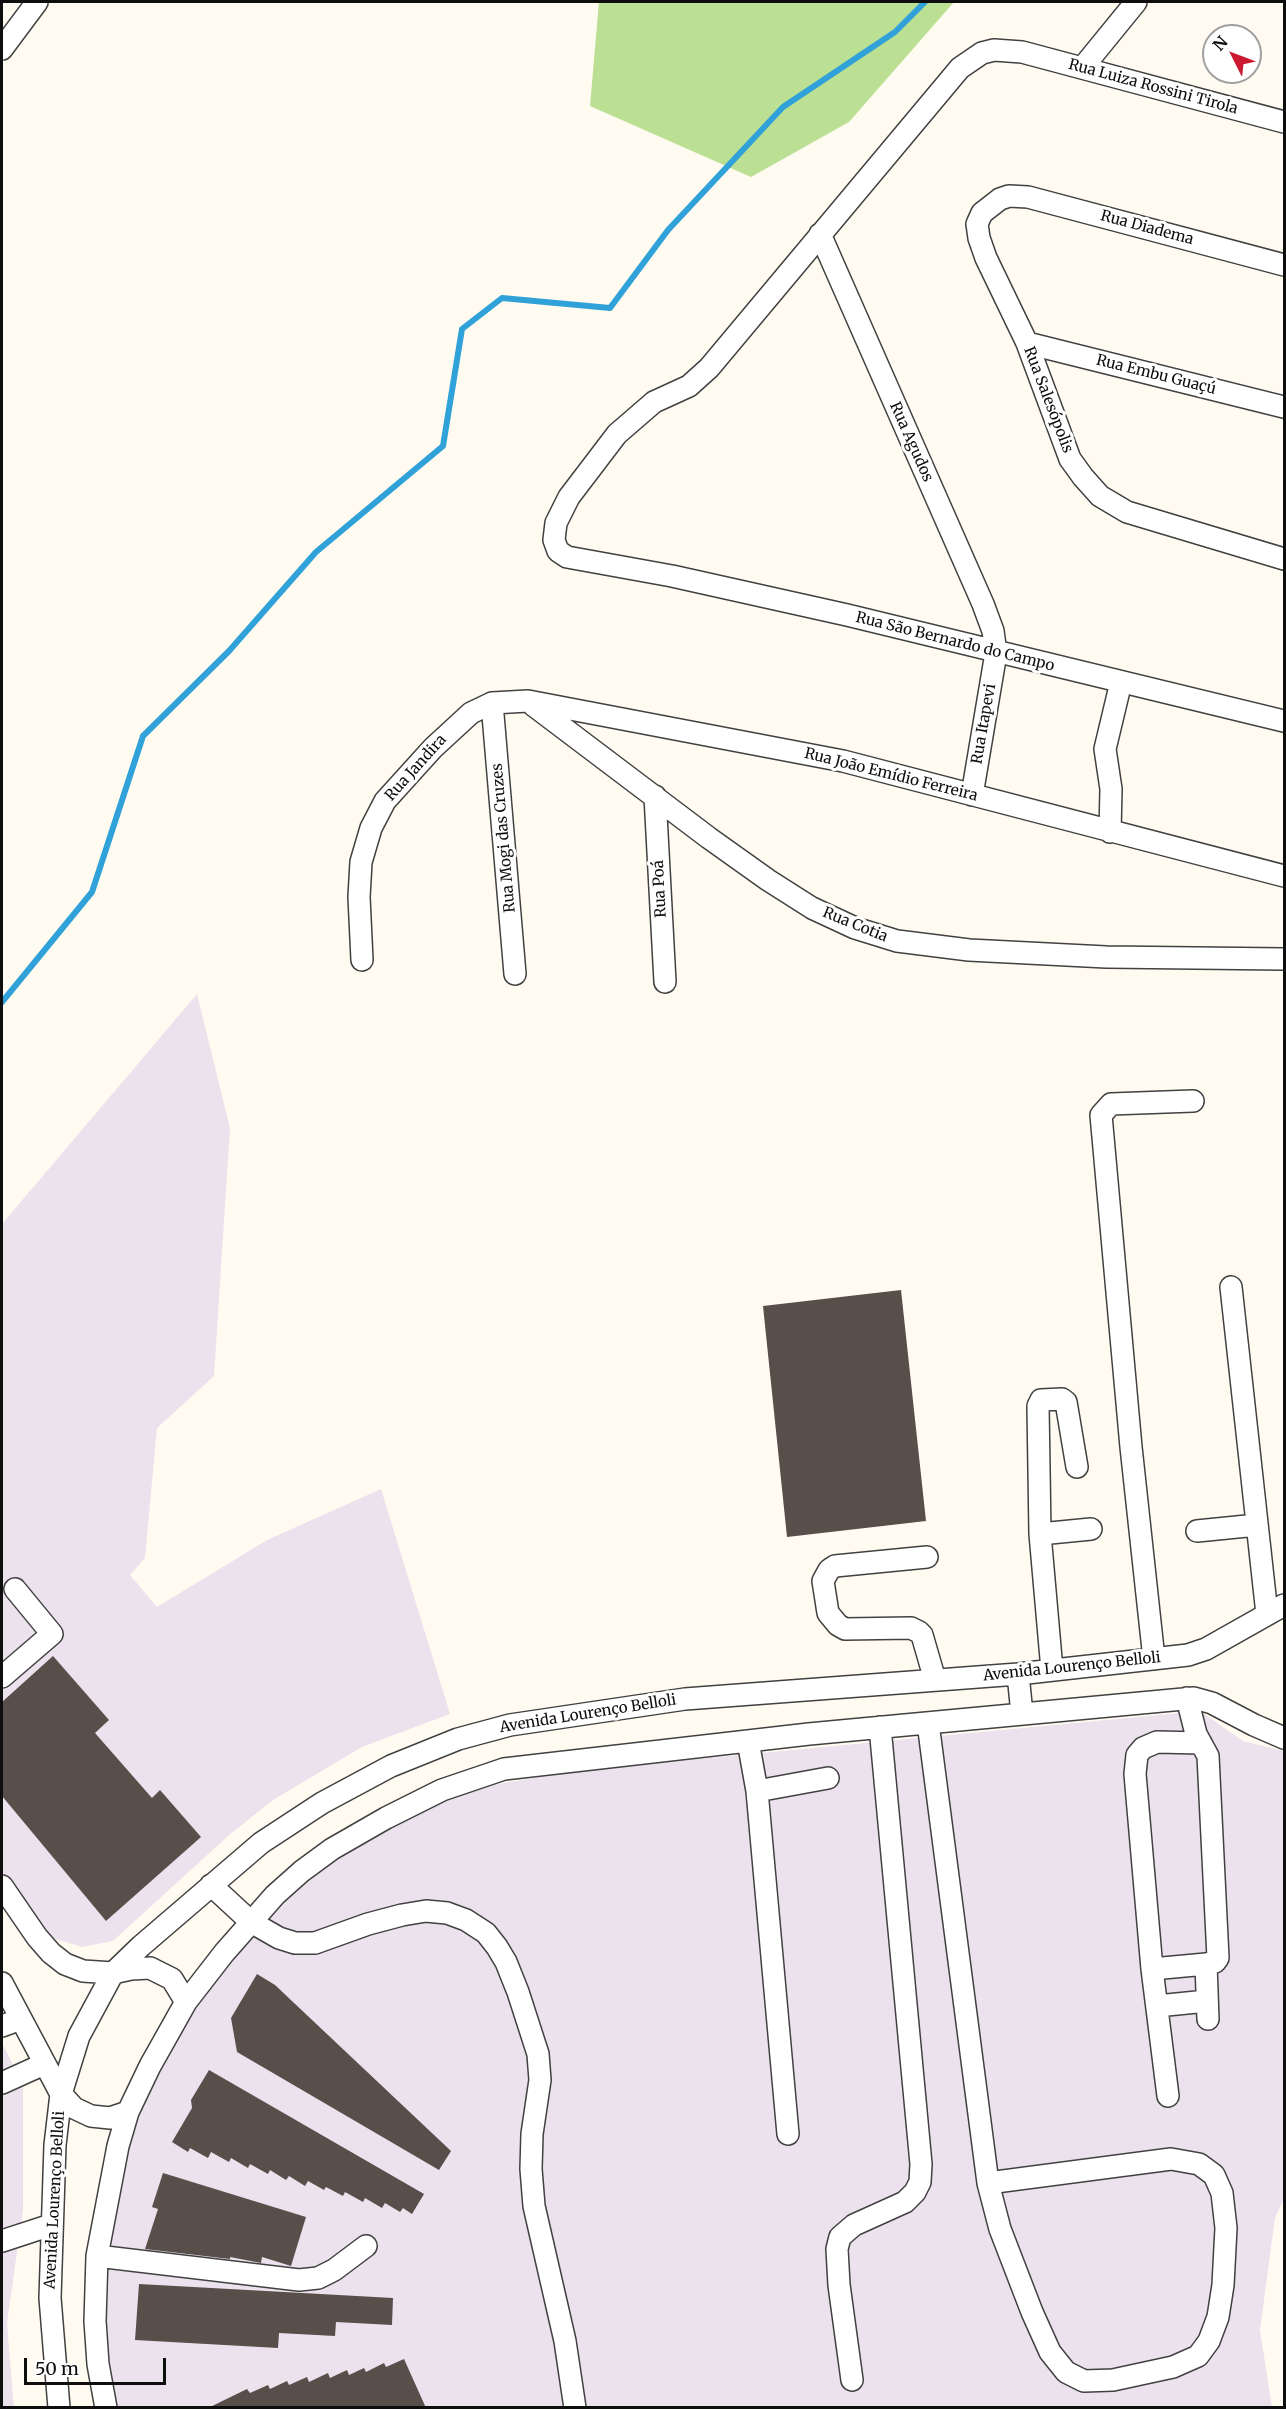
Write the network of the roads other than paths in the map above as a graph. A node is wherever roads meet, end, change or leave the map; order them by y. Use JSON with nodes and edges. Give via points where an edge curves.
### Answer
{"nodes":[{"id":1,"x":37,"y":2,"type":"edge"},
{"id":2,"x":1136,"y":2,"type":"edge"},
{"id":3,"x":2,"y":49,"type":"edge"},
{"id":4,"x":1083,"y":68,"type":"junction"},
{"id":5,"x":1284,"y":122,"type":"edge"},
{"id":6,"x":1009,"y":196,"type":"joint"},
{"id":7,"x":820,"y":234,"type":"junction"},
{"id":8,"x":1284,"y":265,"type":"edge"},
{"id":9,"x":1027,"y":343,"type":"junction"},
{"id":10,"x":1284,"y":407,"type":"edge"},
{"id":11,"x":1284,"y":559,"type":"edge"},
{"id":12,"x":996,"y":652,"type":"junction"},
{"id":13,"x":1120,"y":682,"type":"junction"},
{"id":14,"x":528,"y":701,"type":"junction"},
{"id":15,"x":492,"y":703,"type":"junction"},
{"id":16,"x":1284,"y":721,"type":"edge"},
{"id":17,"x":972,"y":795,"type":"junction"},
{"id":18,"x":654,"y":796,"type":"junction"},
{"id":19,"x":1110,"y":832,"type":"junction"},
{"id":20,"x":1284,"y":876,"type":"edge"},
{"id":21,"x":1284,"y":959,"type":"edge"},
{"id":22,"x":362,"y":960,"type":"dead end"},
{"id":23,"x":515,"y":974,"type":"dead end"},
{"id":24,"x":665,"y":982,"type":"dead end"},
{"id":25,"x":1193,"y":1101,"type":"dead end"},
{"id":26,"x":1231,"y":1287,"type":"dead end"},
{"id":27,"x":1077,"y":1467,"type":"dead end"},
{"id":28,"x":1257,"y":1525,"type":"junction"},
{"id":29,"x":1091,"y":1529,"type":"dead end"},
{"id":30,"x":1197,"y":1531,"type":"dead end"},
{"id":31,"x":1040,"y":1534,"type":"junction"},
{"id":32,"x":927,"y":1557,"type":"dead end"},
{"id":33,"x":15,"y":1589,"type":"dead end"},
{"id":34,"x":1276,"y":1609,"type":"edge"},
{"id":35,"x":1154,"y":1659,"type":"junction"},
{"id":36,"x":1052,"y":1670,"type":"junction"},
{"id":37,"x":1018,"y":1674,"type":"junction"},
{"id":38,"x":2,"y":1677,"type":"edge"},
{"id":39,"x":935,"y":1680,"type":"junction"},
{"id":40,"x":1187,"y":1698,"type":"junction"},
{"id":41,"x":1022,"y":1714,"type":"junction"},
{"id":42,"x":928,"y":1723,"type":"junction"},
{"id":43,"x":880,"y":1727,"type":"junction"},
{"id":44,"x":1284,"y":1738,"type":"edge"},
{"id":45,"x":748,"y":1740,"type":"junction"},
{"id":46,"x":1201,"y":1743,"type":"junction"},
{"id":47,"x":828,"y":1778,"type":"dead end"},
{"id":48,"x":757,"y":1791,"type":"junction"},
{"id":49,"x":211,"y":1885,"type":"junction"},
{"id":50,"x":2,"y":1887,"type":"edge"},
{"id":51,"x":251,"y":1922,"type":"junction"},
{"id":52,"x":1206,"y":1964,"type":"junction"},
{"id":53,"x":1152,"y":1969,"type":"junction"},
{"id":54,"x":113,"y":1973,"type":"junction"},
{"id":55,"x":2,"y":1983,"type":"edge"},
{"id":56,"x":186,"y":2002,"type":"junction"},
{"id":57,"x":1157,"y":2006,"type":"junction"},
{"id":58,"x":21,"y":2019,"type":"junction"},
{"id":59,"x":2,"y":2026,"type":"edge"},
{"id":60,"x":44,"y":2064,"type":"junction"},
{"id":61,"x":2,"y":2083,"type":"edge"},
{"id":62,"x":61,"y":2094,"type":"junction"},
{"id":63,"x":1168,"y":2096,"type":"dead end"},
{"id":64,"x":128,"y":2112,"type":"junction"},
{"id":65,"x":788,"y":2134,"type":"dead end"},
{"id":66,"x":988,"y":2183,"type":"junction"},
{"id":67,"x":51,"y":2224,"type":"junction"},
{"id":68,"x":2,"y":2241,"type":"edge"},
{"id":69,"x":366,"y":2246,"type":"dead end"},
{"id":70,"x":97,"y":2256,"type":"junction"},
{"id":71,"x":852,"y":2380,"type":"dead end"},
{"id":72,"x":59,"y":2408,"type":"edge"},
{"id":73,"x":106,"y":2408,"type":"edge"},
{"id":74,"x":575,"y":2408,"type":"edge"}],
"edges":[{"from":1,"to":3,"type":"street"},
{"from":2,"to":4,"type":"street"},
{"from":4,"to":5,"type":"street","name":"Rua Luiza Rossini Tirola"},
{"from":4,"to":7,"type":"street","name":"Rua Luiza Rossini Tirola","via":[[1022,52],[982,53],[960,69]]},
{"from":6,"to":8,"type":"street","name":"Rua Diadema","via":[[1059,204]]},
{"from":6,"to":9,"type":"street","name":"Rua Salesópolis","via":[[992,204],[977,224],[986,258]]},
{"from":7,"to":12,"type":"street","name":"Rua Agudos","via":[[983,604]]},
{"from":7,"to":12,"type":"street","name":"Rua São Bernardo do Campo","via":[[709,368],[689,386],[654,402],[635,416],[597,458],[569,497],[556,524],[554,540],[558,551],[567,557],[846,615]]},
{"from":9,"to":10,"type":"street","name":"Rua Embu Guaçú"},
{"from":9,"to":11,"type":"street","name":"Rua Salesópolis","via":[[1070,459],[1100,496],[1127,512]]},
{"from":12,"to":13,"type":"street","name":"Rua São Bernardo do Campo"},
{"from":12,"to":17,"type":"street","name":"Rua Itapevi"},
{"from":13,"to":16,"type":"street","name":"Rua São Bernardo do Campo"},
{"from":13,"to":19,"type":"street","via":[[1105,749],[1112,789]]},
{"from":14,"to":15,"type":"street","name":"Rua João Emídio Ferreira"},
{"from":14,"to":17,"type":"street","name":"Rua João Emídio Ferreira","via":[[843,761]]},
{"from":14,"to":18,"type":"street","name":"Rua Cotia"},
{"from":15,"to":22,"type":"street","name":"Rua Jandira","via":[[471,713],[433,748],[385,801],[371,828],[361,862]]},
{"from":15,"to":23,"type":"street","name":"Rua Mogi das Cruzes"},
{"from":17,"to":19,"type":"street","name":"Rua João Emídio Ferreira"},
{"from":18,"to":21,"type":"street","name":"Rua Cotia","via":[[812,908],[855,928],[897,941],[969,950],[1106,957]]},
{"from":18,"to":24,"type":"street","name":"Rua Poá"},
{"from":19,"to":20,"type":"street","name":"Rua João Emídio Ferreira"},
{"from":25,"to":35,"type":"street","via":[[1111,1104],[1101,1115]]},
{"from":26,"to":28,"type":"street"},
{"from":27,"to":31,"type":"street","via":[[1066,1402],[1041,1400]]},
{"from":28,"to":30,"type":"street"},
{"from":28,"to":34,"type":"street"},
{"from":29,"to":31,"type":"street"},
{"from":31,"to":36,"type":"street"},
{"from":32,"to":39,"type":"street","via":[[835,1566],[823,1581],[828,1613],[845,1629],[911,1628],[919,1632]]},
{"from":33,"to":38,"type":"street","via":[[52,1634]]},
{"from":34,"to":35,"type":"street","name":"Avenida Lourenço Belloli","via":[[1206,1649]]},
{"from":35,"to":36,"type":"street","name":"Avenida Lourenço Belloli"},
{"from":36,"to":37,"type":"street","name":"Avenida Lourenço Belloli"},
{"from":37,"to":39,"type":"street","name":"Avenida Lourenço Belloli"},
{"from":37,"to":41,"type":"street"},
{"from":39,"to":49,"type":"street","name":"Avenida Lourenço Belloli","via":[[685,1699],[510,1725],[391,1766],[322,1803],[261,1843]]},
{"from":40,"to":41,"type":"street"},
{"from":40,"to":44,"type":"street","via":[[1212,1702]]},
{"from":40,"to":46,"type":"street"},
{"from":41,"to":42,"type":"street"},
{"from":42,"to":43,"type":"street"},
{"from":42,"to":66,"type":"street"},
{"from":43,"to":45,"type":"street"},
{"from":43,"to":71,"type":"street","via":[[921,2164],[920,2182],[905,2202],[854,2224],[840,2237],[837,2249]]},
{"from":45,"to":48,"type":"street"},
{"from":45,"to":51,"type":"street","via":[[504,1769],[442,1790],[332,1849],[275,1895]]},
{"from":46,"to":52,"type":"street","via":[[1208,1756],[1218,1958]]},
{"from":46,"to":53,"type":"street","via":[[1157,1742],[1137,1755],[1135,1774]]},
{"from":47,"to":48,"type":"street"},
{"from":48,"to":65,"type":"street"},
{"from":49,"to":51,"type":"street"},
{"from":49,"to":54,"type":"street","name":"Avenida Lourenço Belloli"},
{"from":50,"to":54,"type":"street","via":[[37,1937],[64,1964],[82,1971]]},
{"from":51,"to":56,"type":"street"},
{"from":51,"to":74,"type":"street","via":[[279,1938],[315,1943],[402,1915],[447,1913],[486,1933],[497,1947],[518,1992],[538,2054],[540,2080],[531,2169],[534,2206],[568,2357]]},
{"from":52,"to":53,"type":"street"},
{"from":52,"to":57,"type":"street","via":[[1208,2010]]},
{"from":53,"to":57,"type":"street"},
{"from":54,"to":56,"type":"street","via":[[150,1968],[163,1973],[180,1989]]},
{"from":54,"to":62,"type":"street","name":"Avenida Lourenço Belloli","via":[[79,2036]]},
{"from":55,"to":58,"type":"street"},
{"from":56,"to":64,"type":"street"},
{"from":57,"to":63,"type":"street"},
{"from":58,"to":59,"type":"street"},
{"from":58,"to":60,"type":"street"},
{"from":60,"to":61,"type":"street"},
{"from":60,"to":62,"type":"street"},
{"from":62,"to":64,"type":"street","via":[[74,2108],[91,2116],[110,2118]]},
{"from":62,"to":67,"type":"street","name":"Avenida Lourenço Belloli"},
{"from":64,"to":70,"type":"street"},
{"from":66,"to":66,"type":"street","via":[[1171,2159],[1199,2164],[1214,2175],[1222,2193],[1226,2228],[1223,2285],[1215,2325],[1198,2356],[1173,2367],[1113,2380],[1084,2381],[1066,2372],[1050,2352],[1023,2292]]},
{"from":67,"to":68,"type":"street"},
{"from":67,"to":72,"type":"street","name":"Avenida Lourenço Belloli","via":[[50,2298]]},
{"from":69,"to":70,"type":"street","via":[[334,2270],[318,2278],[299,2280]]},
{"from":70,"to":73,"type":"street","via":[[95,2321]]}]}
